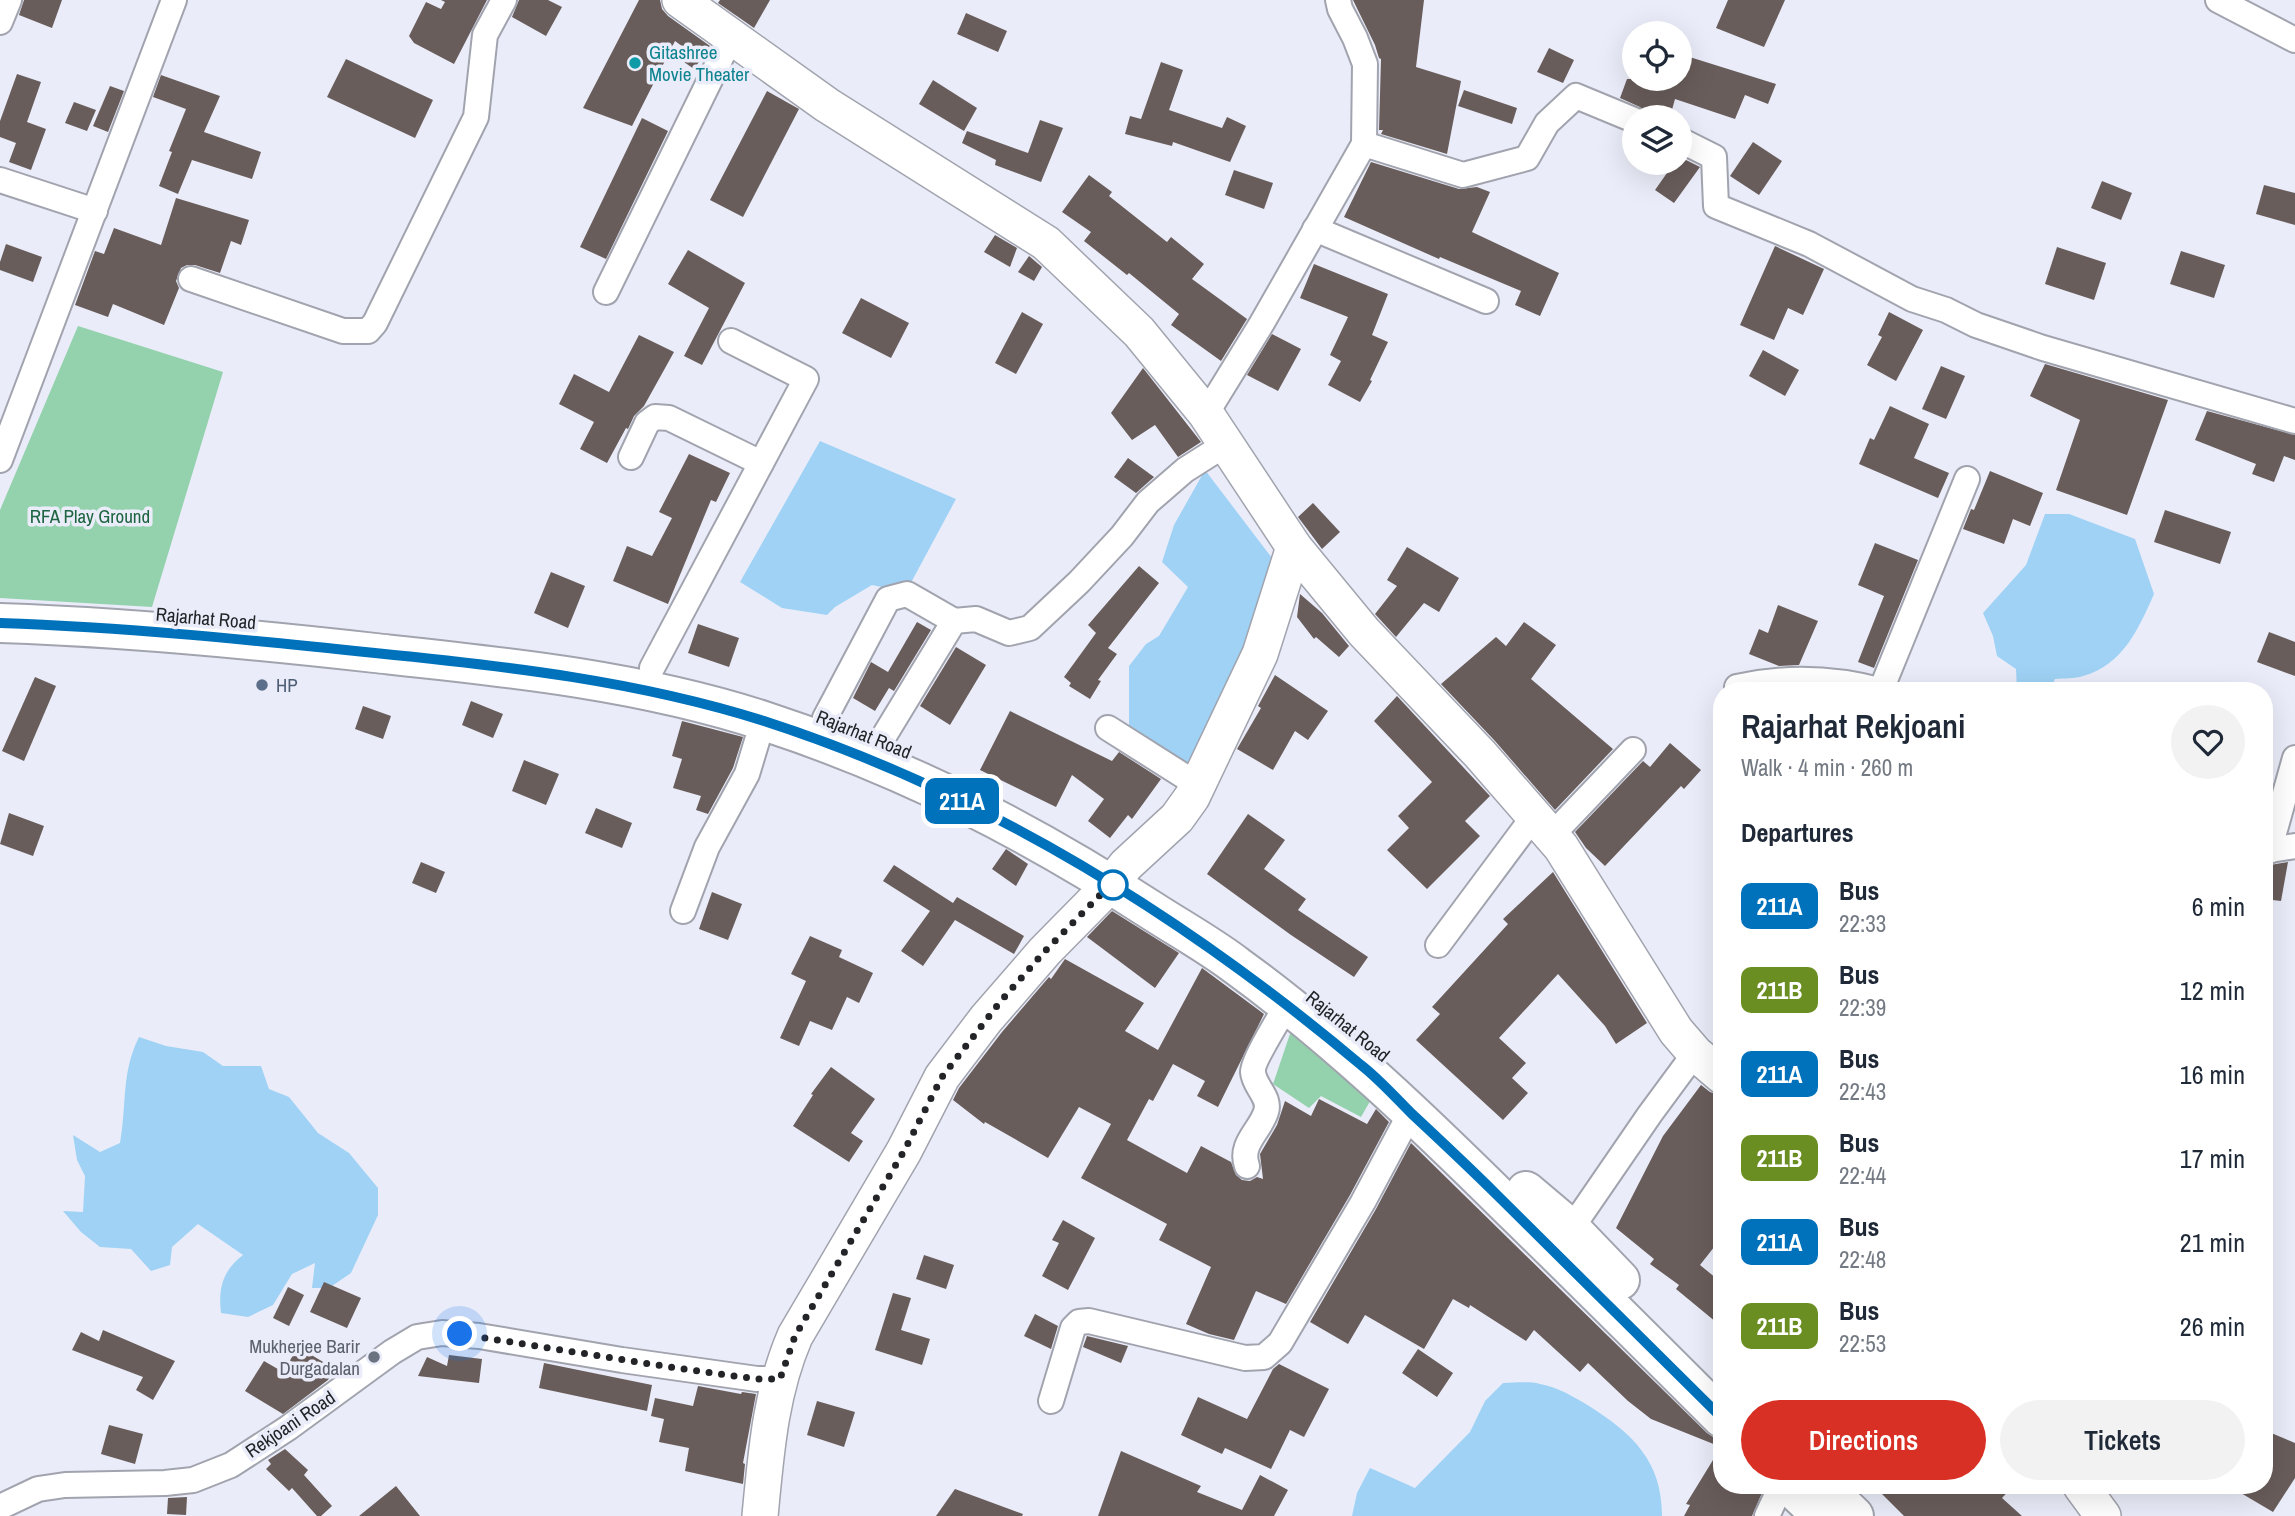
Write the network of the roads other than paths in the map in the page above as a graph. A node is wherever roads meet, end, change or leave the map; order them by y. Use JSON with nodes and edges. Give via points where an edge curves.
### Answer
{"nodes":[{"id":1,"x":9,"y":0,"type":"edge"},
{"id":2,"x":174,"y":0,"type":"edge"},
{"id":3,"x":504,"y":0,"type":"edge"},
{"id":4,"x":1338,"y":0,"type":"edge"},
{"id":5,"x":2218,"y":0,"type":"edge"},
{"id":6,"x":696,"y":5,"type":"edge"},
{"id":7,"x":0,"y":22,"type":"edge"},
{"id":8,"x":731,"y":37,"type":"junction"},
{"id":9,"x":2295,"y":40,"type":"edge"},
{"id":10,"x":1622,"y":115,"type":"edge"},
{"id":11,"x":1364,"y":144,"type":"junction"},
{"id":12,"x":1692,"y":146,"type":"edge"},
{"id":13,"x":0,"y":180,"type":"edge"},
{"id":14,"x":95,"y":211,"type":"junction"},
{"id":15,"x":1315,"y":229,"type":"junction"},
{"id":16,"x":191,"y":279,"type":"dead end"},
{"id":17,"x":606,"y":292,"type":"dead end"},
{"id":18,"x":1486,"y":302,"type":"dead end"},
{"id":19,"x":731,"y":341,"type":"dead end"},
{"id":20,"x":1206,"y":414,"type":"junction"},
{"id":21,"x":2295,"y":421,"type":"edge"},
{"id":22,"x":1226,"y":444,"type":"junction"},
{"id":23,"x":631,"y":457,"type":"dead end"},
{"id":24,"x":0,"y":460,"type":"edge"},
{"id":25,"x":761,"y":463,"type":"junction"},
{"id":26,"x":1968,"y":479,"type":"dead end"},
{"id":27,"x":1294,"y":547,"type":"junction"},
{"id":28,"x":0,"y":604,"type":"edge"},
{"id":29,"x":954,"y":621,"type":"junction"},
{"id":30,"x":0,"y":623,"type":"edge"},
{"id":31,"x":652,"y":668,"type":"junction"},
{"id":32,"x":1759,"y":682,"type":"edge"},
{"id":33,"x":1829,"y":682,"type":"edge"},
{"id":34,"x":1886,"y":682,"type":"edge"},
{"id":35,"x":825,"y":718,"type":"junction"},
{"id":36,"x":763,"y":721,"type":"junction"},
{"id":37,"x":1108,"y":728,"type":"dead end"},
{"id":38,"x":881,"y":741,"type":"junction"},
{"id":39,"x":1633,"y":750,"type":"dead end"},
{"id":40,"x":2295,"y":758,"type":"edge"},
{"id":41,"x":1198,"y":785,"type":"junction"},
{"id":42,"x":1543,"y":826,"type":"junction"},
{"id":43,"x":2273,"y":831,"type":"edge"},
{"id":44,"x":2295,"y":846,"type":"edge"},
{"id":45,"x":2273,"y":850,"type":"edge"},
{"id":46,"x":1119,"y":874,"type":"junction"},
{"id":47,"x":683,"y":911,"type":"dead end"},
{"id":48,"x":1438,"y":945,"type":"dead end"},
{"id":49,"x":1287,"y":1005,"type":"junction"},
{"id":50,"x":1695,"y":1053,"type":"junction"},
{"id":51,"x":1713,"y":1068,"type":"edge"},
{"id":52,"x":1411,"y":1112,"type":"junction"},
{"id":53,"x":1247,"y":1166,"type":"dead end"},
{"id":54,"x":1571,"y":1229,"type":"junction"},
{"id":55,"x":780,"y":1379,"type":"junction"},
{"id":56,"x":1713,"y":1379,"type":"edge"},
{"id":57,"x":1051,"y":1401,"type":"dead end"},
{"id":58,"x":1713,"y":1409,"type":"edge"},
{"id":59,"x":1777,"y":1494,"type":"edge"},
{"id":60,"x":1799,"y":1494,"type":"edge"},
{"id":61,"x":1831,"y":1494,"type":"edge"},
{"id":62,"x":2087,"y":1494,"type":"edge"},
{"id":63,"x":4,"y":1499,"type":"edge"},
{"id":64,"x":760,"y":1516,"type":"edge"},
{"id":65,"x":1767,"y":1516,"type":"edge"},
{"id":66,"x":1822,"y":1516,"type":"edge"},
{"id":67,"x":1854,"y":1516,"type":"edge"},
{"id":68,"x":2103,"y":1516,"type":"edge"}],
"edges":[{"from":1,"to":7,"type":"street"},
{"from":2,"to":14,"type":"street"},
{"from":3,"to":16,"type":"street","via":[[485,35],[476,117],[368,331],[343,331]]},
{"from":4,"to":11,"type":"street","via":[[1365,64]]},
{"from":5,"to":9,"type":"street"},
{"from":6,"to":8,"type":"street"},
{"from":8,"to":17,"type":"street"},
{"from":8,"to":20,"type":"street","via":[[827,105],[1046,243],[1139,332]]},
{"from":10,"to":11,"type":"street","via":[[1576,96],[1548,123],[1527,158],[1464,175]]},
{"from":11,"to":15,"type":"street"},
{"from":12,"to":21,"type":"street","via":[[1714,157],[1716,205],[1809,244],[1912,299],[2043,348]]},
{"from":13,"to":14,"type":"street"},
{"from":14,"to":24,"type":"street"},
{"from":15,"to":18,"type":"street"},
{"from":15,"to":20,"type":"street"},
{"from":19,"to":25,"type":"street","via":[[806,379]]},
{"from":20,"to":22,"type":"street"},
{"from":22,"to":27,"type":"street"},
{"from":22,"to":29,"type":"street","via":[[1185,470],[1148,502],[1105,555],[1030,628],[1009,633],[976,619]]},
{"from":23,"to":25,"type":"street","via":[[655,416],[669,418]]},
{"from":25,"to":31,"type":"street"},
{"from":26,"to":34,"type":"street"},
{"from":27,"to":41,"type":"street","via":[[1260,654]]},
{"from":27,"to":42,"type":"street","via":[[1364,632]]},
{"from":28,"to":31,"type":"main road","name":"Rajarhat Road","via":[[177,615],[580,654]]},
{"from":29,"to":35,"type":"street","via":[[906,594],[888,599]]},
{"from":29,"to":38,"type":"street"},
{"from":30,"to":36,"type":"main road","name":"Rajarhat Road","via":[[90,626],[517,668],[648,691]]},
{"from":31,"to":35,"type":"main road","name":"Rajarhat Road"},
{"from":32,"to":33,"type":"street"},
{"from":35,"to":38,"type":"main road","name":"Rajarhat Road"},
{"from":36,"to":46,"type":"main road","name":"Rajarhat Road","via":[[908,775],[1036,839]]},
{"from":36,"to":47,"type":"street","via":[[747,774],[707,847]]},
{"from":37,"to":41,"type":"street"},
{"from":38,"to":46,"type":"main road","name":"Rajarhat Road","via":[[975,783]]},
{"from":39,"to":42,"type":"street"},
{"from":40,"to":43,"type":"street"},
{"from":41,"to":46,"type":"street","via":[[1177,818]]},
{"from":42,"to":48,"type":"street"},
{"from":42,"to":50,"type":"street","via":[[1561,847],[1676,1031]]},
{"from":44,"to":45,"type":"street"},
{"from":46,"to":49,"type":"main road","name":"Rajarhat Road"},
{"from":46,"to":54,"type":"main road","name":"Rajarhat Road","via":[[1255,952],[1370,1041]]},
{"from":46,"to":55,"type":"street","via":[[985,1019],[942,1077],[795,1336]]},
{"from":49,"to":52,"type":"main road","name":"Rajarhat Road"},
{"from":49,"to":53,"type":"street","via":[[1254,1066],[1267,1107],[1245,1152]]},
{"from":50,"to":51,"type":"street"},
{"from":50,"to":54,"type":"street"},
{"from":52,"to":57,"type":"street","via":[[1279,1343],[1264,1357],[1245,1358],[1079,1322],[1073,1328]]},
{"from":52,"to":58,"type":"main road","name":"Rajarhat Road"},
{"from":54,"to":56,"type":"main road","name":"Rajarhat Road"},
{"from":55,"to":63,"type":"street","name":"Rekjoani Road","via":[[442,1333],[417,1337],[231,1465],[193,1480],[65,1485]]},
{"from":55,"to":64,"type":"street","via":[[767,1436]]},
{"from":59,"to":65,"type":"street"},
{"from":60,"to":66,"type":"main road"},
{"from":61,"to":67,"type":"main road"},
{"from":62,"to":68,"type":"street"}]}
